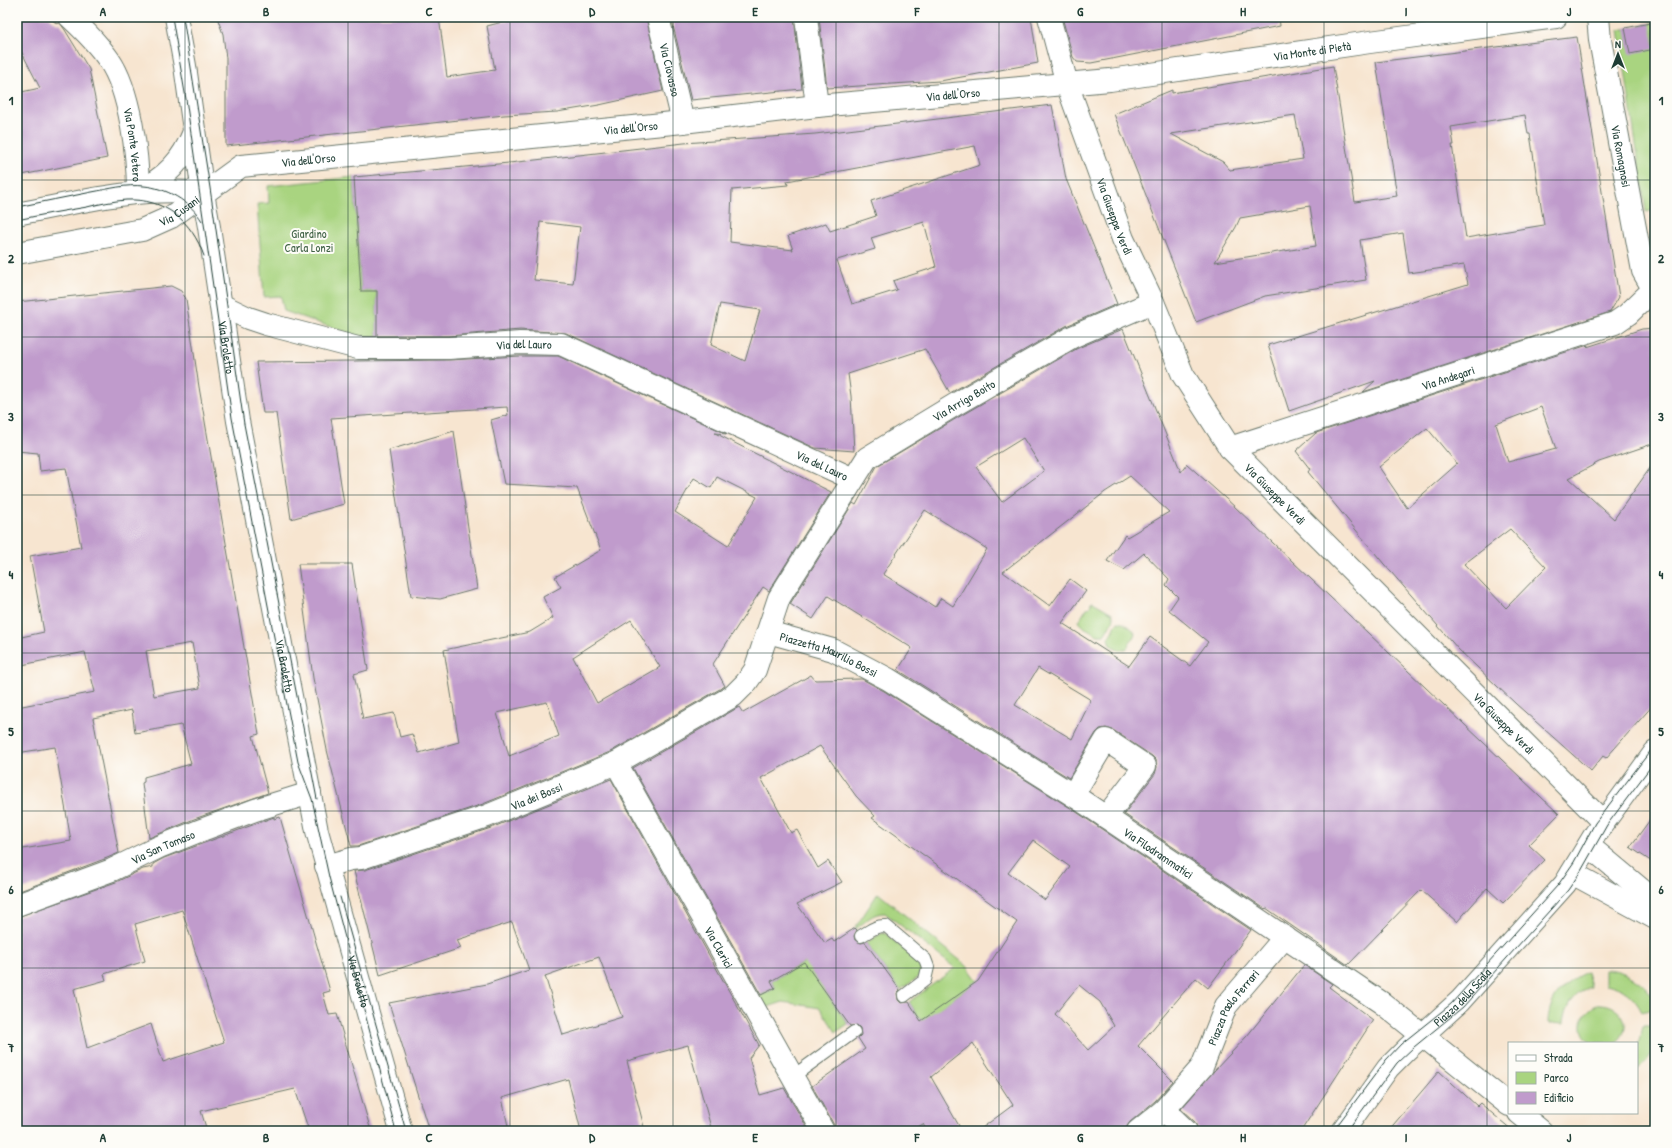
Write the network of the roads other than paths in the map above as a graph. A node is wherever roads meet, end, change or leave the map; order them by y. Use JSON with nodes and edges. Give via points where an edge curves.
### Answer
{"nodes":[{"id":1,"x":70,"y":17,"type":"edge"},
{"id":2,"x":176,"y":17,"type":"edge"},
{"id":3,"x":658,"y":17,"type":"edge"},
{"id":4,"x":806,"y":17,"type":"edge"},
{"id":5,"x":1049,"y":17,"type":"edge"},
{"id":6,"x":1556,"y":17,"type":"edge"},
{"id":7,"x":1598,"y":17,"type":"edge"},
{"id":8,"x":1067,"y":84,"type":"junction"},
{"id":9,"x":817,"y":106,"type":"junction"},
{"id":10,"x":683,"y":122,"type":"junction"},
{"id":11,"x":194,"y":132,"type":"junction"},
{"id":12,"x":138,"y":192,"type":"junction"},
{"id":13,"x":203,"y":193,"type":"junction"},
{"id":14,"x":17,"y":214,"type":"edge"},
{"id":15,"x":17,"y":253,"type":"edge"},
{"id":16,"x":1654,"y":290,"type":"edge"},
{"id":17,"x":1153,"y":302,"type":"junction"},
{"id":18,"x":221,"y":305,"type":"junction"},
{"id":19,"x":1230,"y":448,"type":"junction"},
{"id":20,"x":854,"y":479,"type":"junction"},
{"id":21,"x":812,"y":543,"type":"joint"},
{"id":22,"x":768,"y":632,"type":"junction"},
{"id":23,"x":888,"y":679,"type":"joint"},
{"id":24,"x":733,"y":696,"type":"joint"},
{"id":25,"x":1655,"y":752,"type":"edge"},
{"id":26,"x":616,"y":763,"type":"junction"},
{"id":27,"x":310,"y":794,"type":"junction"},
{"id":28,"x":1073,"y":795,"type":"junction"},
{"id":29,"x":1106,"y":817,"type":"junction"},
{"id":30,"x":1603,"y":822,"type":"junction"},
{"id":31,"x":1589,"y":846,"type":"junction"},
{"id":32,"x":326,"y":866,"type":"junction"},
{"id":33,"x":1572,"y":873,"type":"junction"},
{"id":34,"x":1655,"y":901,"type":"edge"},
{"id":35,"x":17,"y":905,"type":"edge"},
{"id":36,"x":1655,"y":918,"type":"edge"},
{"id":37,"x":861,"y":936,"type":"dead end"},
{"id":38,"x":1285,"y":937,"type":"junction"},
{"id":39,"x":904,"y":996,"type":"dead end"},
{"id":40,"x":854,"y":1032,"type":"dead end"},
{"id":41,"x":1423,"y":1035,"type":"junction"},
{"id":42,"x":792,"y":1077,"type":"junction"},
{"id":43,"x":1508,"y":1104,"type":"edge"},
{"id":44,"x":1164,"y":1110,"type":"junction"},
{"id":45,"x":1520,"y":1114,"type":"edge"},
{"id":46,"x":401,"y":1131,"type":"edge"},
{"id":47,"x":823,"y":1131,"type":"edge"},
{"id":48,"x":1138,"y":1131,"type":"edge"},
{"id":49,"x":1186,"y":1131,"type":"edge"},
{"id":50,"x":1343,"y":1131,"type":"edge"},
{"id":51,"x":1541,"y":1131,"type":"edge"}],
"edges":[{"from":1,"to":12,"type":"street","name":"Via Ponte Vetero","via":[[110,60],[119,78],[136,154]]},
{"from":2,"to":11,"type":"street"},
{"from":3,"to":10,"type":"street","name":"Via Ciovasso"},
{"from":4,"to":9,"type":"street"},
{"from":5,"to":8,"type":"street","name":"Via Giuseppe Verdi"},
{"from":6,"to":8,"type":"street","name":"Via Monte di Pietà"},
{"from":7,"to":16,"type":"street","name":"Via Romagnosi","via":[[1600,40],[1643,271]]},
{"from":8,"to":9,"type":"street","name":"Via dell'Orso"},
{"from":8,"to":17,"type":"street","name":"Via Giuseppe Verdi","via":[[1123,238]]},
{"from":9,"to":10,"type":"street","name":"Via dell'Orso"},
{"from":10,"to":13,"type":"street","name":"Via dell'Orso","via":[[241,166]]},
{"from":11,"to":12,"type":"street","name":"Via Ponte Vetero","via":[[183,154],[172,168],[156,183]]},
{"from":11,"to":13,"type":"street"},
{"from":12,"to":13,"type":"street","name":"Via Cusani"},
{"from":12,"to":14,"type":"street","name":"Via Cusani"},
{"from":13,"to":15,"type":"street","name":"Via Cusani","via":[[171,217],[142,230]]},
{"from":13,"to":18,"type":"street","name":"Via Broletto"},
{"from":16,"to":19,"type":"street","name":"Via Andegari","via":[[1615,323]]},
{"from":17,"to":19,"type":"street","name":"Via Giuseppe Verdi","via":[[1183,375]]},
{"from":17,"to":20,"type":"street","name":"Via Arrigo Boito","via":[[1072,337],[956,404],[867,458]]},
{"from":18,"to":20,"type":"street","name":"Via del Lauro","via":[[266,324],[358,348],[561,344]]},
{"from":18,"to":27,"type":"street","name":"Via Broletto","via":[[238,421]]},
{"from":19,"to":30,"type":"street","name":"Via Giuseppe Verdi"},
{"from":20,"to":21,"type":"street","name":"Via Arrigo Boito"},
{"from":21,"to":22,"type":"street","name":"Piazzetta Maurilio Bossi","via":[[774,607]]},
{"from":22,"to":23,"type":"street","name":"Piazzetta Maurilio Bossi","via":[[833,650]]},
{"from":22,"to":24,"type":"street","name":"Piazzetta Maurilio Bossi","via":[[755,670]]},
{"from":23,"to":28,"type":"street","name":"Via Filodrammatici"},
{"from":24,"to":26,"type":"street","name":"Via dei Bossi"},
{"from":25,"to":30,"type":"street","name":"Piazza della Scala"},
{"from":26,"to":32,"type":"street","name":"Via dei Bossi","via":[[487,816],[361,858]]},
{"from":26,"to":42,"type":"street","name":"Via Clerici"},
{"from":27,"to":32,"type":"street","name":"Via Broletto"},
{"from":27,"to":35,"type":"street","name":"Via San Tomaso","via":[[255,810],[199,831],[112,870]]},
{"from":28,"to":29,"type":"street","name":"Via Filodrammatici"},
{"from":28,"to":29,"type":"street","via":[[1106,740],[1145,766]]},
{"from":29,"to":38,"type":"street","name":"Via Filodrammatici"},
{"from":30,"to":31,"type":"street","name":"Piazza della Scala"},
{"from":31,"to":33,"type":"street","name":"Piazza della Scala"},
{"from":31,"to":34,"type":"street"},
{"from":32,"to":46,"type":"street","name":"Via Broletto"},
{"from":33,"to":36,"type":"street"},
{"from":33,"to":41,"type":"street","name":"Piazza della Scala","via":[[1553,899],[1483,978]]},
{"from":37,"to":39,"type":"lane","via":[[874,928],[886,926],[925,959],[928,967],[925,980]]},
{"from":38,"to":41,"type":"street","name":"Via Filodrammatici","via":[[1390,1009]]},
{"from":38,"to":44,"type":"street","name":"Piazza Paolo Ferrari","via":[[1226,1006],[1202,1067]]},
{"from":40,"to":42,"type":"lane"},
{"from":41,"to":43,"type":"street","name":"Piazza della Scala"},
{"from":41,"to":50,"type":"street","via":[[1388,1068]]},
{"from":42,"to":47,"type":"street","name":"Via Clerici"},
{"from":44,"to":48,"type":"street","name":"Piazza Paolo Ferrari"},
{"from":44,"to":49,"type":"street"},
{"from":45,"to":51,"type":"street"}]}
